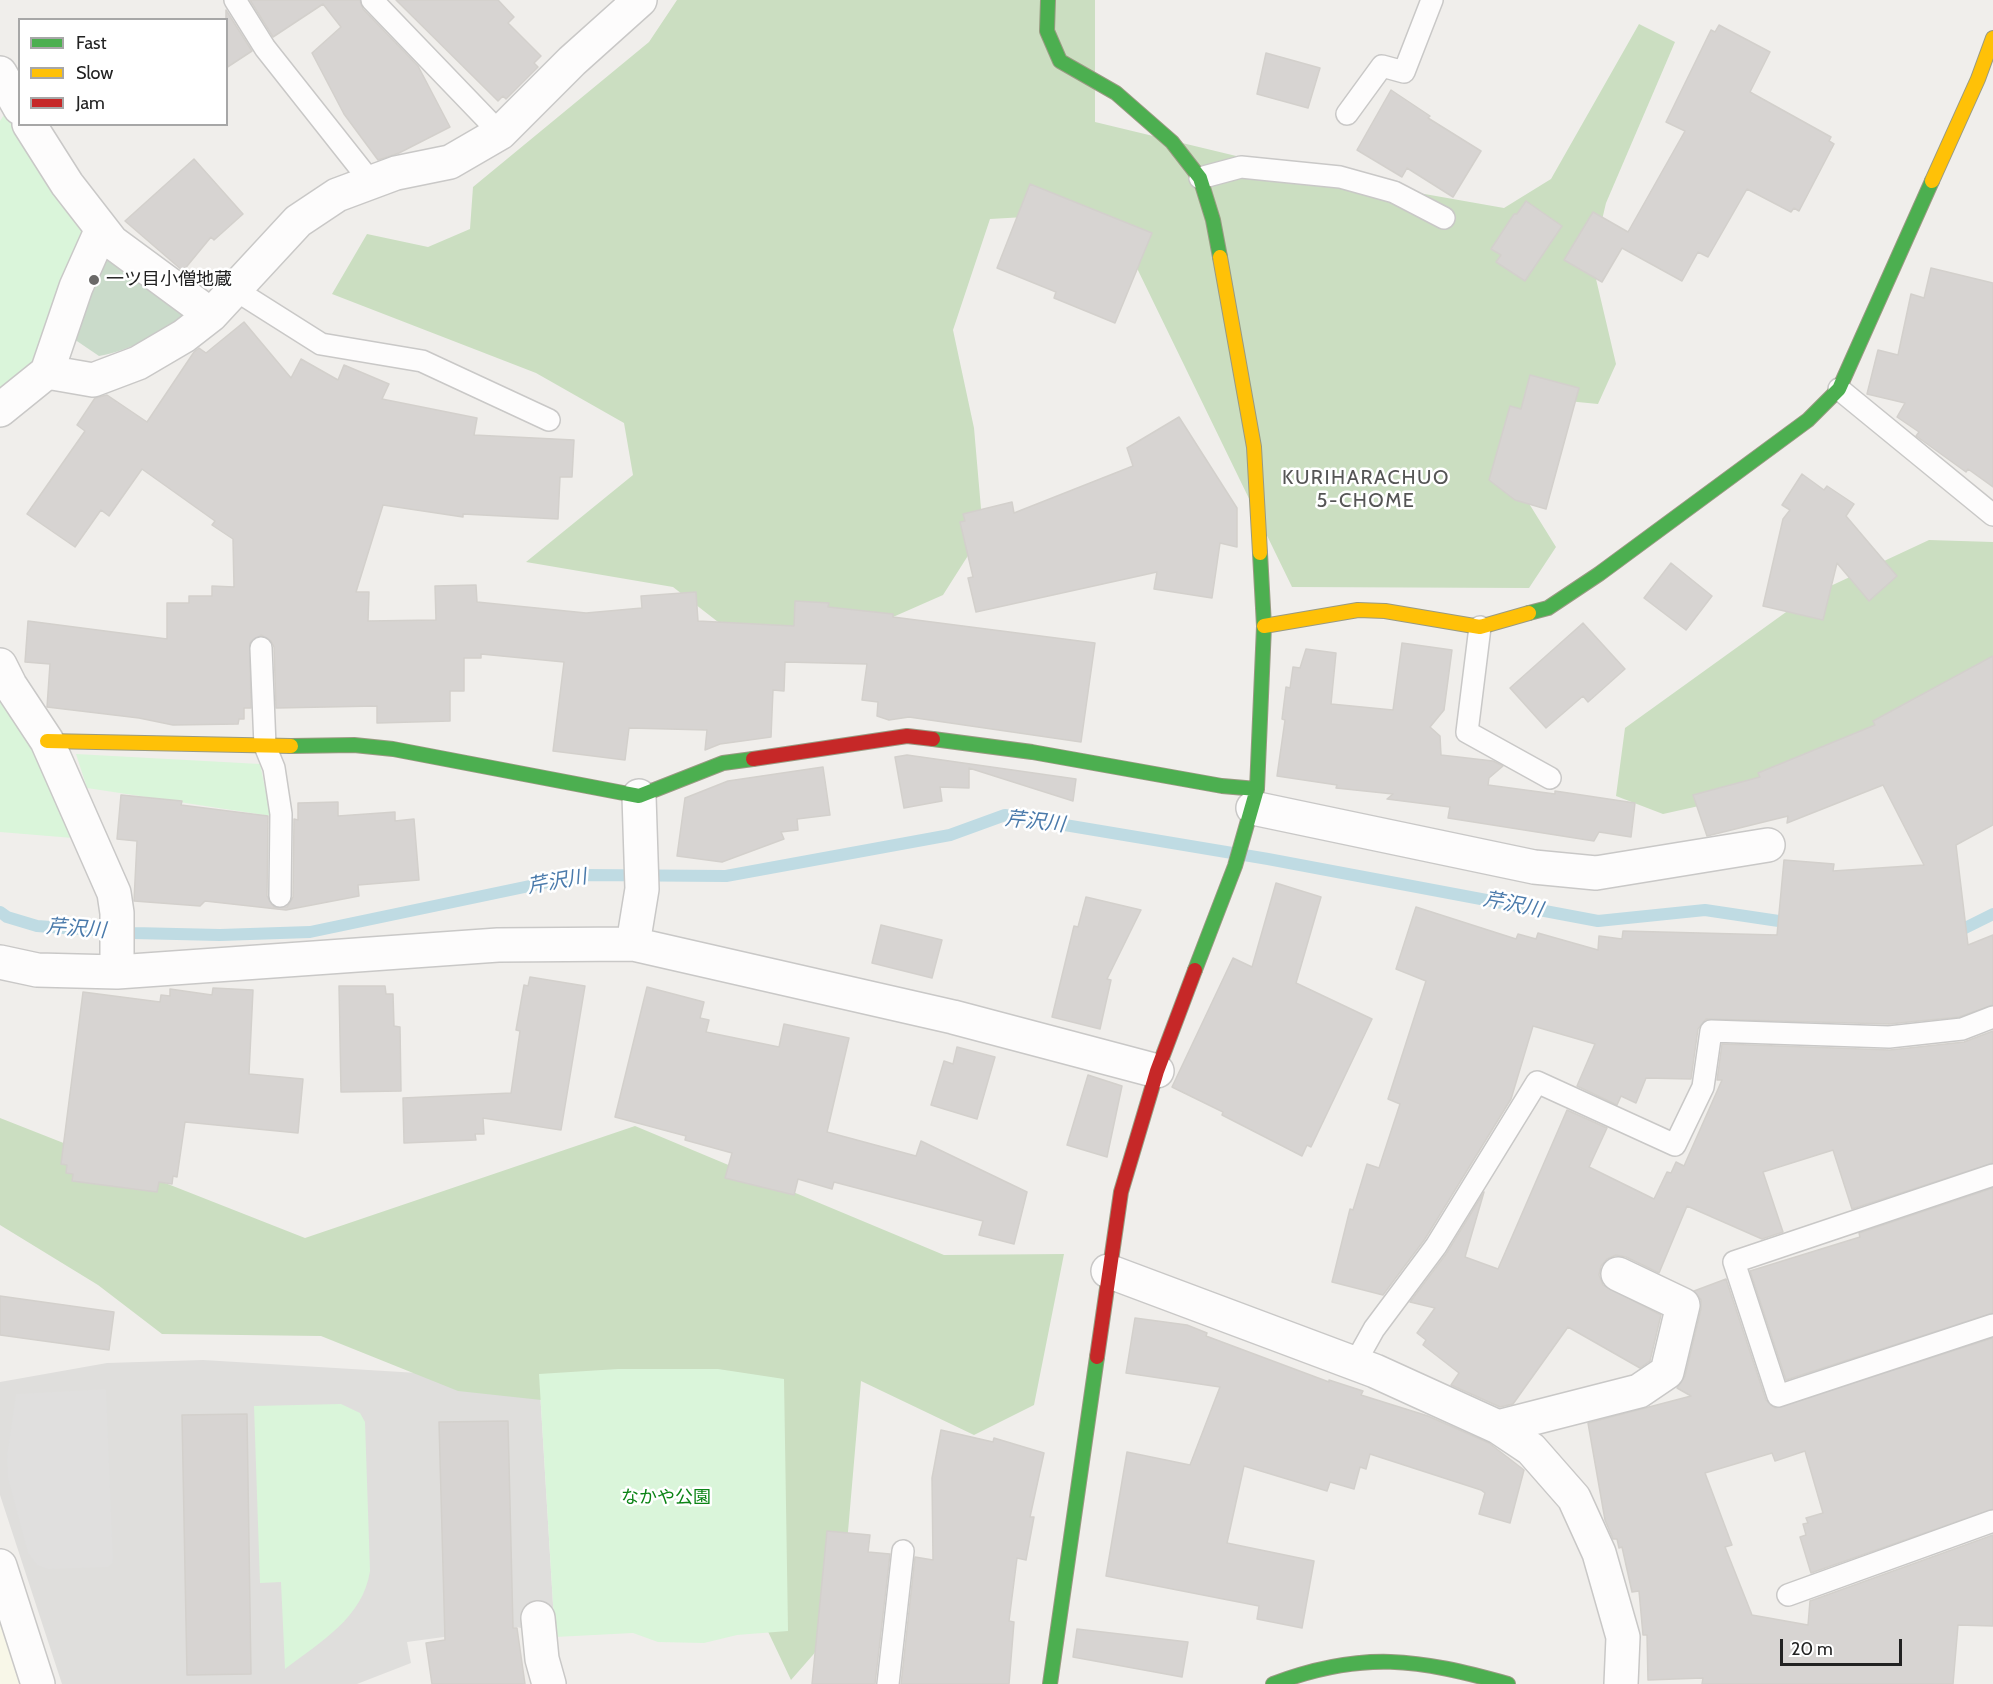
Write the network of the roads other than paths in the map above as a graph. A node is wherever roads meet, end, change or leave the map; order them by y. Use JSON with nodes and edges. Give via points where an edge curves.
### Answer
{"nodes":[{"id":1,"x":235,"y":0,"type":"edge"},
{"id":2,"x":372,"y":0,"type":"edge"},
{"id":3,"x":640,"y":0,"type":"edge"},
{"id":4,"x":1048,"y":0,"type":"edge"},
{"id":5,"x":1431,"y":0,"type":"edge"},
{"id":6,"x":1993,"y":38,"type":"edge"},
{"id":7,"x":0,"y":72,"type":"edge"},
{"id":8,"x":18,"y":104,"type":"edge"},
{"id":9,"x":1347,"y":114,"type":"dead end"},
{"id":10,"x":31,"y":126,"type":"edge"},
{"id":11,"x":500,"y":133,"type":"junction"},
{"id":12,"x":1200,"y":178,"type":"junction"},
{"id":13,"x":371,"y":182,"type":"junction"},
{"id":14,"x":1444,"y":218,"type":"dead end"},
{"id":15,"x":101,"y":231,"type":"junction"},
{"id":16,"x":234,"y":289,"type":"junction"},
{"id":17,"x":211,"y":315,"type":"junction"},
{"id":18,"x":47,"y":372,"type":"junction"},
{"id":19,"x":1839,"y":389,"type":"junction"},
{"id":20,"x":0,"y":411,"type":"edge"},
{"id":21,"x":549,"y":420,"type":"dead end"},
{"id":22,"x":1993,"y":515,"type":"edge"},
{"id":23,"x":1264,"y":626,"type":"junction"},
{"id":24,"x":1480,"y":627,"type":"junction"},
{"id":25,"x":261,"y":648,"type":"dead end"},
{"id":26,"x":0,"y":665,"type":"edge"},
{"id":27,"x":47,"y":741,"type":"junction"},
{"id":28,"x":265,"y":746,"type":"junction"},
{"id":29,"x":1550,"y":778,"type":"dead end"},
{"id":30,"x":639,"y":796,"type":"junction"},
{"id":31,"x":1252,"y":810,"type":"junction"},
{"id":32,"x":1768,"y":844,"type":"dead end"},
{"id":33,"x":280,"y":897,"type":"dead end"},
{"id":34,"x":633,"y":944,"type":"junction"},
{"id":35,"x":116,"y":959,"type":"junction"},
{"id":36,"x":0,"y":962,"type":"edge"},
{"id":37,"x":1993,"y":1017,"type":"edge"},
{"id":38,"x":1157,"y":1071,"type":"junction"},
{"id":39,"x":1993,"y":1174,"type":"edge"},
{"id":40,"x":1108,"y":1271,"type":"junction"},
{"id":41,"x":1618,"y":1274,"type":"dead end"},
{"id":42,"x":1993,"y":1325,"type":"edge"},
{"id":43,"x":1355,"y":1363,"type":"junction"},
{"id":44,"x":1498,"y":1427,"type":"junction"},
{"id":45,"x":1993,"y":1521,"type":"edge"},
{"id":46,"x":903,"y":1551,"type":"dead end"},
{"id":47,"x":0,"y":1566,"type":"edge"},
{"id":48,"x":1788,"y":1595,"type":"dead end"},
{"id":49,"x":538,"y":1618,"type":"dead end"},
{"id":50,"x":38,"y":1684,"type":"edge"},
{"id":51,"x":549,"y":1684,"type":"edge"},
{"id":52,"x":888,"y":1684,"type":"edge"},
{"id":53,"x":1050,"y":1684,"type":"edge"},
{"id":54,"x":1273,"y":1684,"type":"edge"},
{"id":55,"x":1508,"y":1684,"type":"edge"},
{"id":56,"x":1620,"y":1684,"type":"edge"}],
"edges":[{"from":1,"to":13,"type":"lane","via":[[265,48]]},
{"from":2,"to":11,"type":"lane"},
{"from":3,"to":11,"type":"street"},
{"from":4,"to":12,"type":"street","via":[[1047,32],[1060,61],[1116,93],[1172,142]]},
{"from":5,"to":9,"type":"lane","via":[[1404,72],[1382,66]]},
{"from":6,"to":19,"type":"street"},
{"from":7,"to":8,"type":"street"},
{"from":10,"to":15,"type":"street"},
{"from":11,"to":13,"type":"street","via":[[450,162]]},
{"from":12,"to":14,"type":"lane","via":[[1241,167],[1340,177],[1395,192]]},
{"from":12,"to":23,"type":"street","via":[[1213,219],[1254,447]]},
{"from":13,"to":16,"type":"street","via":[[337,195],[298,221]]},
{"from":15,"to":17,"type":"street"},
{"from":15,"to":18,"type":"street","via":[[76,287]]},
{"from":16,"to":17,"type":"street"},
{"from":16,"to":21,"type":"lane","via":[[321,344],[422,361]]},
{"from":17,"to":18,"type":"street","via":[[138,363],[93,380]]},
{"from":18,"to":20,"type":"street"},
{"from":19,"to":22,"type":"lane"},
{"from":19,"to":24,"type":"street","via":[[1808,420],[1548,608]]},
{"from":23,"to":24,"type":"street","via":[[1358,610]]},
{"from":23,"to":31,"type":"street"},
{"from":24,"to":29,"type":"lane","via":[[1467,732]]},
{"from":25,"to":28,"type":"lane"},
{"from":26,"to":27,"type":"street"},
{"from":27,"to":28,"type":"street"},
{"from":27,"to":35,"type":"street","via":[[114,893]]},
{"from":28,"to":30,"type":"street","via":[[393,748]]},
{"from":28,"to":33,"type":"lane","via":[[274,768],[281,814]]},
{"from":30,"to":31,"type":"street","via":[[723,763],[907,736],[1032,752],[1222,786]]},
{"from":30,"to":34,"type":"street","via":[[641,873]]},
{"from":31,"to":32,"type":"street","via":[[1534,867],[1596,873]]},
{"from":31,"to":38,"type":"street","via":[[1235,866]]},
{"from":34,"to":35,"type":"street"},
{"from":34,"to":38,"type":"street","via":[[953,1017]]},
{"from":35,"to":36,"type":"street","via":[[37,970]]},
{"from":37,"to":43,"type":"lane","via":[[1962,1029],[1889,1036],[1711,1031],[1703,1087],[1675,1145],[1538,1082],[1436,1246],[1374,1329]]},
{"from":38,"to":40,"type":"street","via":[[1121,1192]]},
{"from":39,"to":42,"type":"lane","via":[[1734,1262],[1778,1396]]},
{"from":40,"to":43,"type":"street"},
{"from":40,"to":53,"type":"street"},
{"from":41,"to":44,"type":"street","via":[[1683,1305],[1667,1372],[1639,1391]]},
{"from":43,"to":44,"type":"street"},
{"from":44,"to":56,"type":"street","via":[[1531,1449],[1574,1498],[1612,1592],[1623,1637]]},
{"from":45,"to":48,"type":"lane"},
{"from":46,"to":52,"type":"lane"},
{"from":47,"to":50,"type":"street"},
{"from":49,"to":51,"type":"street"},
{"from":54,"to":55,"type":"street","via":[[1341,1662],[1403,1659]]}]}
